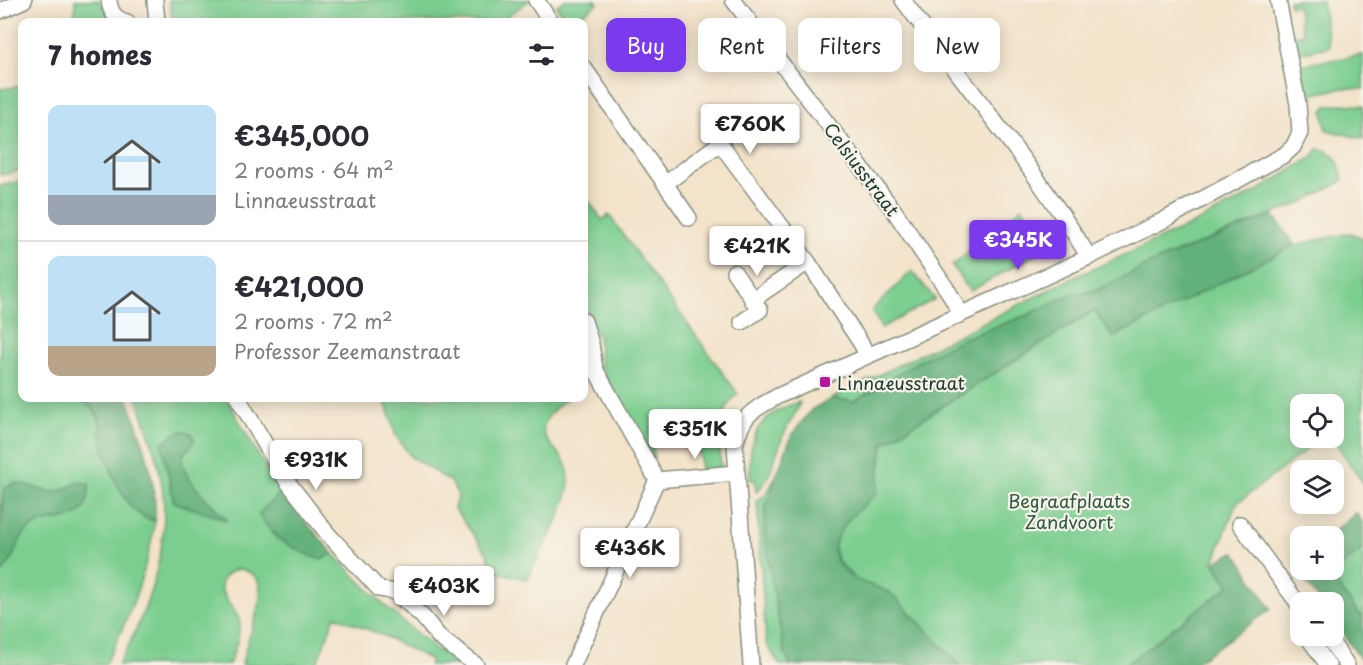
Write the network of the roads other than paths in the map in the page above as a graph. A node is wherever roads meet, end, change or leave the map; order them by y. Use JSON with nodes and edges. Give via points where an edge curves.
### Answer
{"nodes":[{"id":1,"x":24,"y":0,"type":"edge"},
{"id":2,"x":109,"y":0,"type":"edge"},
{"id":3,"x":155,"y":0,"type":"edge"},
{"id":4,"x":536,"y":0,"type":"edge"},
{"id":5,"x":733,"y":0,"type":"edge"},
{"id":6,"x":903,"y":0,"type":"edge"},
{"id":7,"x":1278,"y":0,"type":"edge"},
{"id":8,"x":0,"y":11,"type":"edge"},
{"id":9,"x":118,"y":18,"type":"edge"},
{"id":10,"x":157,"y":18,"type":"edge"},
{"id":11,"x":548,"y":18,"type":"edge"},
{"id":12,"x":588,"y":74,"type":"edge"},
{"id":13,"x":665,"y":184,"type":"junction"},
{"id":14,"x":689,"y":218,"type":"dead end"},
{"id":15,"x":1089,"y":257,"type":"junction"},
{"id":16,"x":808,"y":262,"type":"junction"},
{"id":17,"x":734,"y":272,"type":"dead end"},
{"id":18,"x":753,"y":300,"type":"junction"},
{"id":19,"x":961,"y":314,"type":"junction"},
{"id":20,"x":742,"y":322,"type":"dead end"},
{"id":21,"x":588,"y":335,"type":"edge"},
{"id":22,"x":867,"y":356,"type":"junction"},
{"id":23,"x":240,"y":402,"type":"edge"},
{"id":24,"x":736,"y":473,"type":"junction"},
{"id":25,"x":657,"y":480,"type":"junction"},
{"id":26,"x":1240,"y":524,"type":"dead end"},
{"id":27,"x":1290,"y":594,"type":"edge"},
{"id":28,"x":1315,"y":646,"type":"edge"},
{"id":29,"x":1334,"y":646,"type":"edge"},
{"id":30,"x":476,"y":665,"type":"edge"},
{"id":31,"x":573,"y":665,"type":"edge"},
{"id":32,"x":751,"y":665,"type":"edge"},
{"id":33,"x":1329,"y":665,"type":"edge"},
{"id":34,"x":1347,"y":665,"type":"edge"}],
"edges":[{"from":1,"to":8,"type":"street"},
{"from":2,"to":9,"type":"street"},
{"from":3,"to":10,"type":"street"},
{"from":4,"to":11,"type":"street"},
{"from":5,"to":19,"type":"street","name":"Celsiusstraat","via":[[895,212]]},
{"from":6,"to":15,"type":"street","via":[[1023,160]]},
{"from":7,"to":15,"type":"street","via":[[1298,104],[1300,133],[1293,147]]},
{"from":12,"to":13,"type":"street"},
{"from":13,"to":14,"type":"street"},
{"from":13,"to":16,"type":"street","via":[[720,143]]},
{"from":15,"to":19,"type":"street"},
{"from":16,"to":18,"type":"street"},
{"from":16,"to":22,"type":"street"},
{"from":17,"to":18,"type":"street"},
{"from":18,"to":20,"type":"street","via":[[760,310]]},
{"from":19,"to":22,"type":"street"},
{"from":21,"to":25,"type":"street","via":[[595,369]]},
{"from":22,"to":24,"type":"street","via":[[751,411],[740,426],[735,445]]},
{"from":23,"to":30,"type":"street","via":[[287,481],[327,533],[379,589],[395,592],[440,638]]},
{"from":24,"to":25,"type":"street"},
{"from":24,"to":32,"type":"street"},
{"from":25,"to":31,"type":"street"},
{"from":26,"to":27,"type":"street"},
{"from":28,"to":33,"type":"street"},
{"from":29,"to":34,"type":"street"}]}
